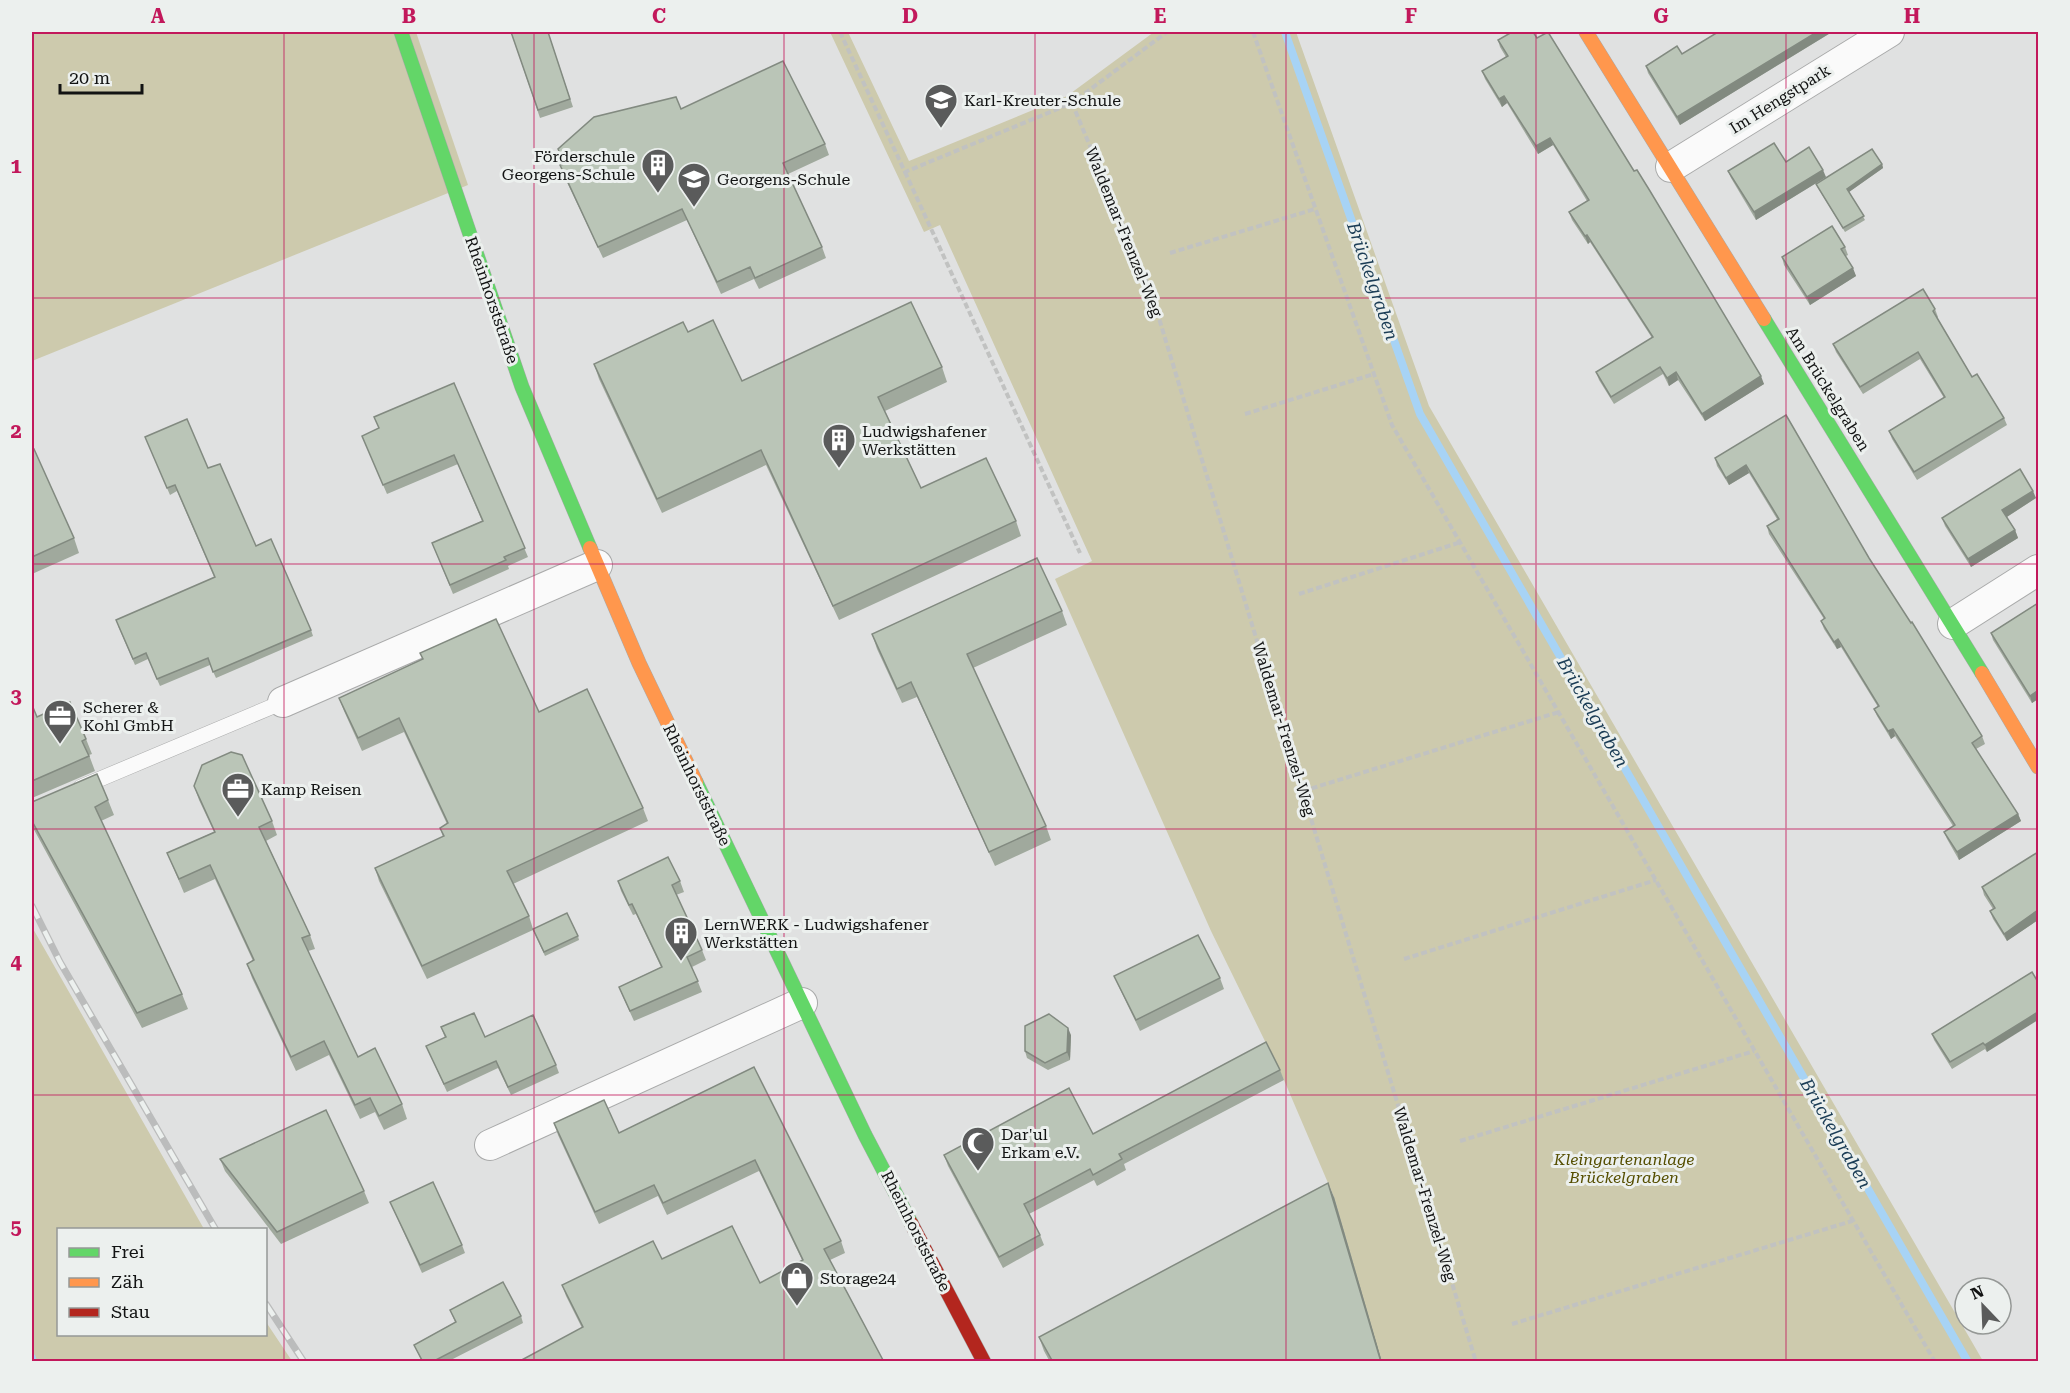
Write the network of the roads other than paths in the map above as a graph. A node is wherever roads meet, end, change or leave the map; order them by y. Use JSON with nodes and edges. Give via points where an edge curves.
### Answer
{"nodes":[{"id":1,"x":401,"y":32,"type":"edge"},
{"id":2,"x":1586,"y":32,"type":"edge"},
{"id":3,"x":1889,"y":32,"type":"edge"},
{"id":4,"x":1671,"y":167,"type":"junction"},
{"id":5,"x":597,"y":565,"type":"junction"},
{"id":6,"x":2038,"y":570,"type":"edge"},
{"id":7,"x":1953,"y":624,"type":"junction"},
{"id":8,"x":283,"y":702,"type":"joint"},
{"id":9,"x":2038,"y":767,"type":"edge"},
{"id":10,"x":64,"y":794,"type":"edge"},
{"id":11,"x":802,"y":1003,"type":"junction"},
{"id":12,"x":490,"y":1144,"type":"dead end"},
{"id":13,"x":984,"y":1362,"type":"edge"}],
"edges":[{"from":1,"to":5,"type":"street","name":"Rheinhorststraße","via":[[509,351]]},
{"from":2,"to":4,"type":"street","name":"Am Brückelgraben"},
{"from":3,"to":4,"type":"street","name":"Im Hengstpark"},
{"from":4,"to":7,"type":"street","name":"Am Brückelgraben"},
{"from":5,"to":8,"type":"street"},
{"from":5,"to":11,"type":"street","name":"Rheinhorststraße","via":[[645,677]]},
{"from":6,"to":7,"type":"street"},
{"from":7,"to":9,"type":"street","name":"Am Brückelgraben"},
{"from":8,"to":10,"type":"lane"},
{"from":11,"to":12,"type":"street"},
{"from":11,"to":13,"type":"street","name":"Rheinhorststraße","via":[[865,1135]]}]}
